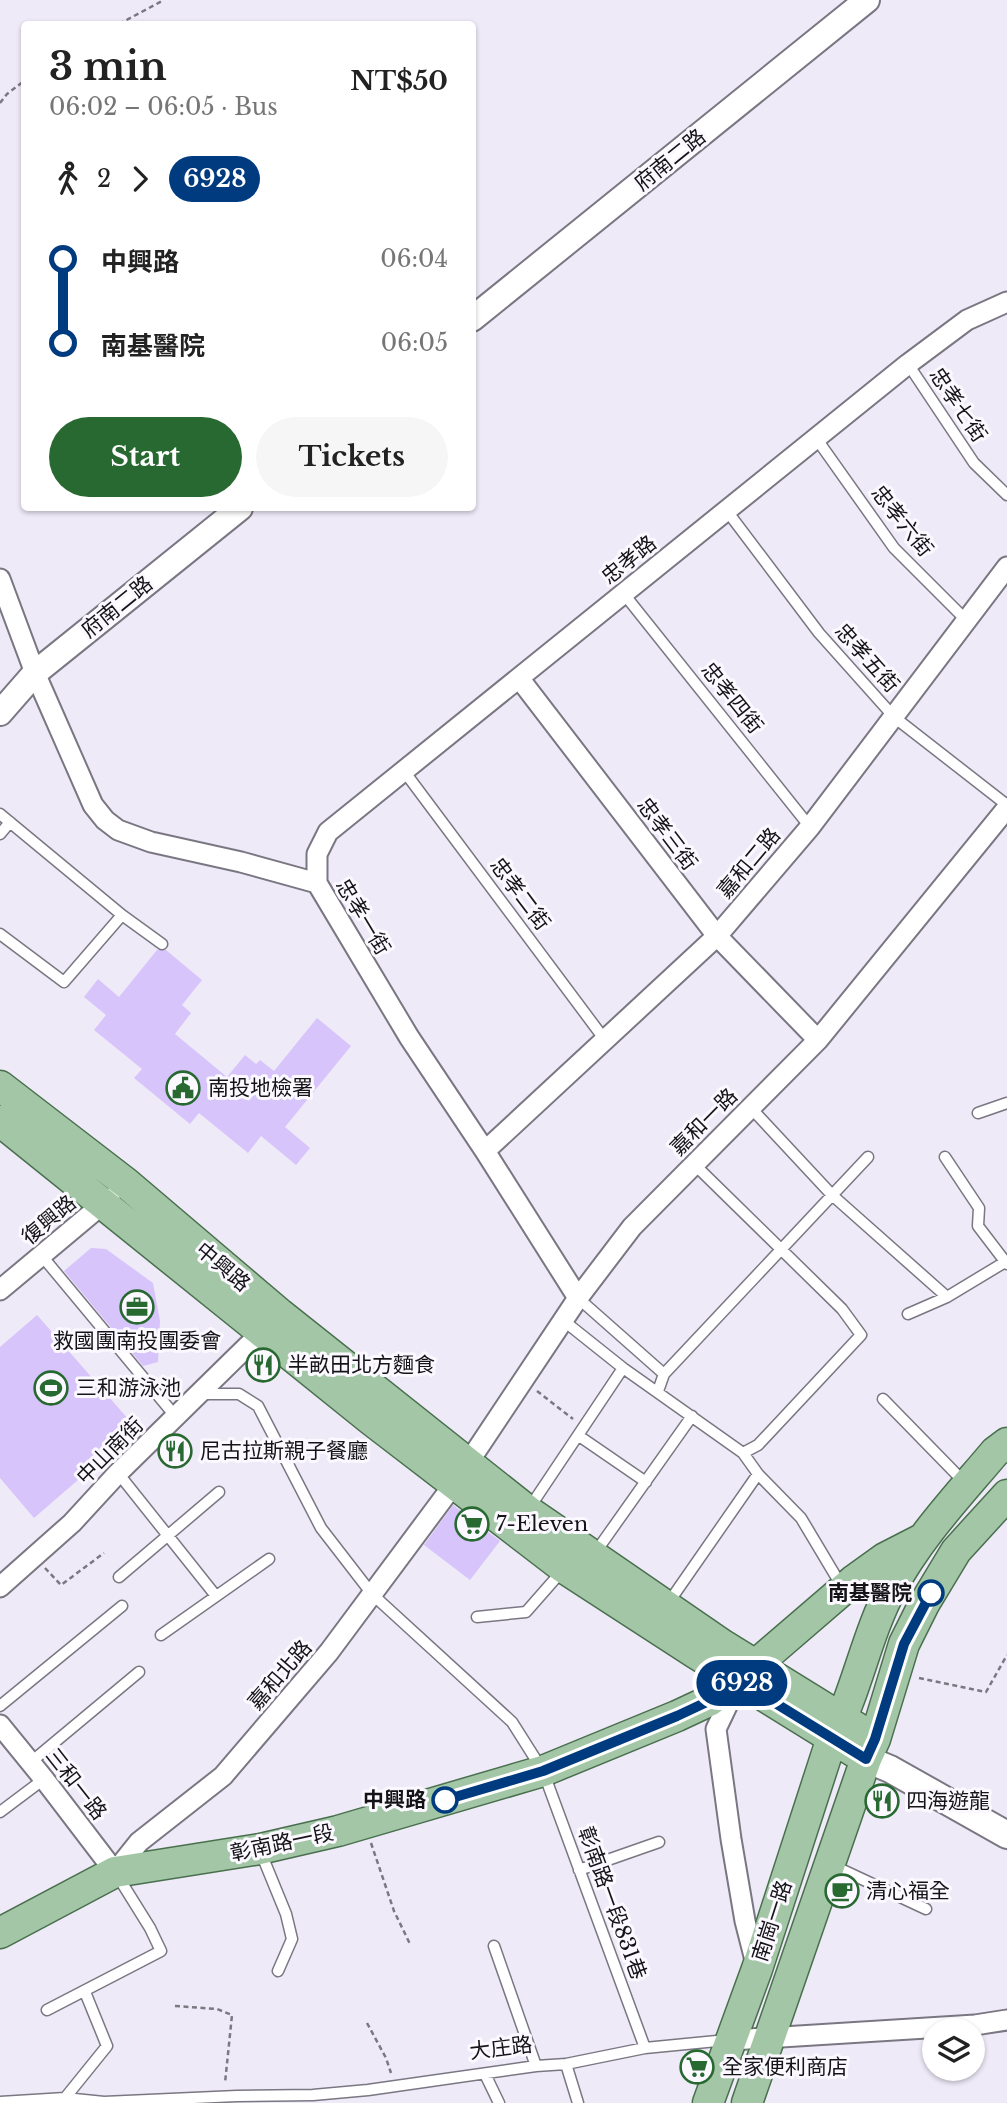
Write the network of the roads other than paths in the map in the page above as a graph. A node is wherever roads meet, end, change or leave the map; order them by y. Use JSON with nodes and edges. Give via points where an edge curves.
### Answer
{"nodes":[{"id":1,"x":867,"y":0,"type":"edge"},
{"id":2,"x":1007,"y":302,"type":"edge"},
{"id":3,"x":476,"y":316,"type":"edge"},
{"id":4,"x":908,"y":364,"type":"junction"},
{"id":5,"x":816,"y":438,"type":"junction"},
{"id":6,"x":1007,"y":495,"type":"edge"},
{"id":7,"x":236,"y":511,"type":"edge"},
{"id":8,"x":727,"y":511,"type":"junction"},
{"id":9,"x":1007,"y":567,"type":"edge"},
{"id":10,"x":0,"y":579,"type":"edge"},
{"id":11,"x":624,"y":594,"type":"junction"},
{"id":12,"x":967,"y":621,"type":"junction"},
{"id":13,"x":35,"y":673,"type":"junction"},
{"id":14,"x":519,"y":678,"type":"junction"},
{"id":15,"x":0,"y":713,"type":"edge"},
{"id":16,"x":894,"y":717,"type":"junction"},
{"id":17,"x":404,"y":771,"type":"junction"},
{"id":18,"x":1007,"y":806,"type":"edge"},
{"id":19,"x":0,"y":814,"type":"edge"},
{"id":20,"x":10,"y":822,"type":"junction"},
{"id":21,"x":810,"y":827,"type":"junction"},
{"id":22,"x":0,"y":834,"type":"edge"},
{"id":23,"x":317,"y":883,"type":"junction"},
{"id":24,"x":122,"y":915,"type":"junction"},
{"id":25,"x":0,"y":934,"type":"edge"},
{"id":26,"x":717,"y":936,"type":"junction"},
{"id":27,"x":162,"y":944,"type":"dead end"},
{"id":28,"x":605,"y":1040,"type":"junction"},
{"id":29,"x":818,"y":1040,"type":"junction"},
{"id":30,"x":0,"y":1086,"type":"edge"},
{"id":31,"x":1007,"y":1102,"type":"edge"},
{"id":32,"x":750,"y":1107,"type":"junction"},
{"id":33,"x":978,"y":1113,"type":"dead end"},
{"id":34,"x":0,"y":1121,"type":"edge"},
{"id":35,"x":485,"y":1151,"type":"junction"},
{"id":36,"x":868,"y":1157,"type":"dead end"},
{"id":37,"x":945,"y":1157,"type":"dead end"},
{"id":38,"x":694,"y":1163,"type":"junction"},
{"id":39,"x":126,"y":1183,"type":"junction"},
{"id":40,"x":832,"y":1195,"type":"junction"},
{"id":41,"x":104,"y":1203,"type":"junction"},
{"id":42,"x":781,"y":1250,"type":"junction"},
{"id":43,"x":42,"y":1256,"type":"junction"},
{"id":44,"x":1006,"y":1264,"type":"edge"},
{"id":45,"x":0,"y":1290,"type":"edge"},
{"id":46,"x":947,"y":1297,"type":"junction"},
{"id":47,"x":578,"y":1298,"type":"junction"},
{"id":48,"x":908,"y":1314,"type":"dead end"},
{"id":49,"x":564,"y":1321,"type":"junction"},
{"id":50,"x":272,"y":1323,"type":"junction"},
{"id":51,"x":623,"y":1368,"type":"junction"},
{"id":52,"x":664,"y":1374,"type":"junction"},
{"id":53,"x":658,"y":1391,"type":"junction"},
{"id":54,"x":198,"y":1394,"type":"junction"},
{"id":55,"x":883,"y":1399,"type":"dead end"},
{"id":56,"x":692,"y":1416,"type":"junction"},
{"id":57,"x":177,"y":1417,"type":"junction"},
{"id":58,"x":582,"y":1431,"type":"junction"},
{"id":59,"x":1007,"y":1443,"type":"edge"},
{"id":60,"x":743,"y":1453,"type":"junction"},
{"id":61,"x":118,"y":1473,"type":"junction"},
{"id":62,"x":461,"y":1474,"type":"junction"},
{"id":63,"x":758,"y":1474,"type":"junction"},
{"id":64,"x":646,"y":1482,"type":"junction"},
{"id":65,"x":967,"y":1485,"type":"junction"},
{"id":66,"x":219,"y":1492,"type":"dead end"},
{"id":67,"x":1007,"y":1495,"type":"edge"},
{"id":68,"x":528,"y":1511,"type":"junction"},
{"id":69,"x":168,"y":1534,"type":"junction"},
{"id":70,"x":922,"y":1539,"type":"junction"},
{"id":71,"x":593,"y":1556,"type":"junction"},
{"id":72,"x":269,"y":1559,"type":"dead end"},
{"id":73,"x":564,"y":1568,"type":"junction"},
{"id":74,"x":119,"y":1577,"type":"dead end"},
{"id":75,"x":0,"y":1587,"type":"edge"},
{"id":76,"x":843,"y":1589,"type":"junction"},
{"id":77,"x":372,"y":1594,"type":"junction"},
{"id":78,"x":216,"y":1596,"type":"junction"},
{"id":79,"x":666,"y":1605,"type":"junction"},
{"id":80,"x":122,"y":1606,"type":"dead end"},
{"id":81,"x":477,"y":1617,"type":"dead end"},
{"id":82,"x":161,"y":1634,"type":"dead end"},
{"id":83,"x":139,"y":1672,"type":"dead end"},
{"id":84,"x":746,"y":1673,"type":"junction"},
{"id":85,"x":0,"y":1706,"type":"edge"},
{"id":86,"x":0,"y":1725,"type":"edge"},
{"id":87,"x":837,"y":1729,"type":"junction"},
{"id":88,"x":870,"y":1749,"type":"junction"},
{"id":89,"x":31,"y":1762,"type":"junction"},
{"id":90,"x":543,"y":1771,"type":"junction"},
{"id":91,"x":44,"y":1779,"type":"junction"},
{"id":92,"x":0,"y":1812,"type":"edge"},
{"id":93,"x":1007,"y":1815,"type":"edge"},
{"id":94,"x":1007,"y":1835,"type":"edge"},
{"id":95,"x":659,"y":1842,"type":"dead end"},
{"id":96,"x":260,"y":1849,"type":"junction"},
{"id":97,"x":829,"y":1864,"type":"junction"},
{"id":98,"x":579,"y":1870,"type":"junction"},
{"id":99,"x":115,"y":1872,"type":"junction"},
{"id":100,"x":926,"y":1909,"type":"dead end"},
{"id":101,"x":0,"y":1933,"type":"edge"},
{"id":102,"x":494,"y":1946,"type":"dead end"},
{"id":103,"x":757,"y":1969,"type":"junction"},
{"id":104,"x":278,"y":1971,"type":"dead end"},
{"id":105,"x":85,"y":1992,"type":"junction"},
{"id":106,"x":47,"y":2010,"type":"dead end"},
{"id":107,"x":1007,"y":2020,"type":"edge"},
{"id":108,"x":768,"y":2038,"type":"junction"},
{"id":109,"x":732,"y":2040,"type":"junction"},
{"id":110,"x":645,"y":2048,"type":"junction"},
{"id":111,"x":566,"y":2064,"type":"junction"},
{"id":112,"x":536,"y":2066,"type":"junction"},
{"id":113,"x":485,"y":2074,"type":"junction"},
{"id":114,"x":368,"y":2090,"type":"junction"},
{"id":115,"x":65,"y":2098,"type":"junction"},
{"id":116,"x":315,"y":2099,"type":"edge"},
{"id":117,"x":0,"y":2102,"type":"edge"},
{"id":118,"x":709,"y":2102,"type":"edge"},
{"id":119,"x":372,"y":2103,"type":"edge"},
{"id":120,"x":499,"y":2103,"type":"edge"},
{"id":121,"x":578,"y":2103,"type":"edge"},
{"id":122,"x":747,"y":2103,"type":"edge"}],
"edges":[{"from":1,"to":3,"type":"street","name":"府南二路"},
{"from":2,"to":4,"type":"street","name":"忠孝路","via":[[967,320]]},
{"from":4,"to":5,"type":"street","name":"忠孝路"},
{"from":4,"to":6,"type":"lane","name":"忠孝七街","via":[[974,463]]},
{"from":5,"to":8,"type":"street","name":"忠孝路"},
{"from":5,"to":12,"type":"lane","name":"忠孝六街","via":[[894,548]]},
{"from":7,"to":13,"type":"street","name":"府南二路"},
{"from":8,"to":11,"type":"street","name":"忠孝路"},
{"from":8,"to":16,"type":"lane","name":"忠孝五街","via":[[819,633]]},
{"from":9,"to":12,"type":"street","name":"嘉和二路"},
{"from":10,"to":13,"type":"street","name":"忠孝一街"},
{"from":11,"to":14,"type":"street","name":"忠孝路"},
{"from":11,"to":21,"type":"lane","name":"忠孝四街"},
{"from":12,"to":16,"type":"street","name":"嘉和二路"},
{"from":13,"to":15,"type":"street","name":"府南二路"},
{"from":13,"to":23,"type":"street","name":"忠孝一街","via":[[93,805],[118,830]]},
{"from":14,"to":17,"type":"street","name":"忠孝路"},
{"from":14,"to":26,"type":"street","name":"忠孝三街"},
{"from":16,"to":18,"type":"lane","name":"忠孝五街"},
{"from":16,"to":21,"type":"street","name":"嘉和二路"},
{"from":17,"to":23,"type":"street","name":"忠孝路","via":[[328,832],[317,854]]},
{"from":17,"to":28,"type":"lane","name":"忠孝二街"},
{"from":18,"to":29,"type":"street","name":"嘉和一路"},
{"from":19,"to":20,"type":"lane"},
{"from":20,"to":22,"type":"lane"},
{"from":20,"to":24,"type":"lane"},
{"from":21,"to":26,"type":"street","name":"嘉和二路"},
{"from":23,"to":35,"type":"street","name":"忠孝一街","via":[[409,1037]]},
{"from":24,"to":25,"type":"lane","via":[[65,982]]},
{"from":24,"to":27,"type":"lane"},
{"from":26,"to":28,"type":"street","name":"嘉和二路"},
{"from":26,"to":29,"type":"street","name":"忠孝三街"},
{"from":28,"to":35,"type":"street","name":"嘉和二路"},
{"from":29,"to":32,"type":"street","name":"嘉和一路"},
{"from":30,"to":39,"type":"main road","name":"中興路"},
{"from":31,"to":33,"type":"lane"},
{"from":32,"to":38,"type":"street","name":"嘉和一路"},
{"from":32,"to":40,"type":"lane"},
{"from":34,"to":41,"type":"main road","name":"中興路"},
{"from":35,"to":47,"type":"street","name":"忠孝一街"},
{"from":36,"to":40,"type":"lane"},
{"from":37,"to":44,"type":"lane","via":[[979,1209],[978,1226]]},
{"from":38,"to":42,"type":"lane"},
{"from":38,"to":47,"type":"street","name":"嘉和一路","via":[[632,1227]]},
{"from":39,"to":41,"type":"street","name":"復興路"},
{"from":39,"to":50,"type":"main road","name":"中興路"},
{"from":40,"to":42,"type":"lane"},
{"from":40,"to":46,"type":"lane"},
{"from":41,"to":43,"type":"street","name":"復興路"},
{"from":41,"to":50,"type":"main road","name":"中興路"},
{"from":42,"to":52,"type":"lane"},
{"from":42,"to":60,"type":"lane","via":[[842,1309],[861,1335],[758,1445]]},
{"from":43,"to":45,"type":"street","name":"復興路"},
{"from":43,"to":57,"type":"lane"},
{"from":44,"to":46,"type":"lane"},
{"from":46,"to":48,"type":"lane"},
{"from":47,"to":49,"type":"street","name":"嘉和一路"},
{"from":47,"to":52,"type":"lane"},
{"from":49,"to":51,"type":"lane"},
{"from":49,"to":62,"type":"street","name":"嘉和一路"},
{"from":50,"to":54,"type":"street","name":"中山南街"},
{"from":50,"to":62,"type":"main road","name":"中興路","via":[[370,1419]]},
{"from":51,"to":53,"type":"lane"},
{"from":51,"to":58,"type":"lane"},
{"from":52,"to":53,"type":"lane"},
{"from":53,"to":56,"type":"lane"},
{"from":54,"to":57,"type":"street","name":"中山南街"},
{"from":54,"to":77,"type":"lane","name":"彰南路一段831巷","via":[[239,1394],[258,1406],[321,1528]]},
{"from":55,"to":65,"type":"lane"},
{"from":56,"to":60,"type":"lane"},
{"from":56,"to":64,"type":"lane"},
{"from":57,"to":61,"type":"street","name":"中山南街"},
{"from":58,"to":64,"type":"lane"},
{"from":58,"to":68,"type":"lane"},
{"from":59,"to":65,"type":"main road","name":"彰南路一段"},
{"from":60,"to":63,"type":"lane"},
{"from":61,"to":69,"type":"lane"},
{"from":61,"to":75,"type":"street","name":"中山南街","via":[[72,1523]]},
{"from":62,"to":68,"type":"main road","name":"中興路"},
{"from":62,"to":73,"type":"main road","name":"中興路"},
{"from":62,"to":77,"type":"street","name":"嘉和北路"},
{"from":63,"to":76,"type":"lane","via":[[801,1518]]},
{"from":63,"to":79,"type":"lane"},
{"from":64,"to":71,"type":"lane"},
{"from":65,"to":70,"type":"main road","name":"彰南路一段"},
{"from":66,"to":69,"type":"lane"},
{"from":67,"to":88,"type":"main road","via":[[956,1551],[924,1604],[904,1644]]},
{"from":68,"to":71,"type":"main road","name":"中興路"},
{"from":69,"to":74,"type":"lane"},
{"from":69,"to":78,"type":"lane"},
{"from":70,"to":76,"type":"main road","name":"彰南路一段","via":[[885,1558]]},
{"from":70,"to":87,"type":"main road","name":"彰南路一段","via":[[870,1635]]},
{"from":71,"to":79,"type":"main road","name":"中興路"},
{"from":72,"to":78,"type":"lane"},
{"from":73,"to":81,"type":"lane","via":[[526,1612]]},
{"from":73,"to":84,"type":"main road","name":"中興路","via":[[635,1616]]},
{"from":76,"to":84,"type":"main road","name":"彰南路一段"},
{"from":77,"to":90,"type":"lane","name":"彰南路一段831巷","via":[[512,1722]]},
{"from":77,"to":99,"type":"street","name":"嘉和北路","via":[[223,1776],[139,1842]]},
{"from":78,"to":82,"type":"lane"},
{"from":79,"to":84,"type":"main road","name":"中興路"},
{"from":80,"to":85,"type":"lane"},
{"from":83,"to":89,"type":"lane"},
{"from":84,"to":87,"type":"main road","name":"中興路"},
{"from":84,"to":90,"type":"main road","name":"彰南路一段","via":[[709,1701]]},
{"from":84,"to":103,"type":"street","via":[[716,1729],[745,1921]]},
{"from":86,"to":89,"type":"street","name":"三和一路"},
{"from":87,"to":88,"type":"main road","name":"中興路"},
{"from":87,"to":103,"type":"main road","name":"南崗一路"},
{"from":88,"to":93,"type":"main road","name":"中興路","via":[[900,1756]]},
{"from":88,"to":94,"type":"main road","name":"中興路","via":[[890,1769],[977,1813]]},
{"from":88,"to":97,"type":"main road","name":"南崗一路"},
{"from":89,"to":91,"type":"street","name":"三和一路"},
{"from":90,"to":96,"type":"main road","name":"彰南路一段"},
{"from":90,"to":98,"type":"lane","name":"彰南路一段831巷"},
{"from":91,"to":92,"type":"lane"},
{"from":91,"to":99,"type":"street","name":"三和一路"},
{"from":95,"to":98,"type":"lane"},
{"from":96,"to":99,"type":"main road","name":"彰南路一段"},
{"from":96,"to":104,"type":"lane","via":[[292,1939]]},
{"from":97,"to":100,"type":"lane"},
{"from":97,"to":108,"type":"main road","name":"南崗一路"},
{"from":98,"to":110,"type":"lane","name":"彰南路一段831巷"},
{"from":99,"to":101,"type":"main road","name":"彰南路一段"},
{"from":99,"to":105,"type":"lane","via":[[161,1951]]},
{"from":102,"to":112,"type":"lane"},
{"from":103,"to":109,"type":"main road","name":"南崗一路"},
{"from":105,"to":106,"type":"lane"},
{"from":105,"to":115,"type":"lane","via":[[107,2046]]},
{"from":107,"to":108,"type":"street","name":"大庄路"},
{"from":108,"to":109,"type":"street","name":"大庄路"},
{"from":108,"to":122,"type":"main road","name":"南崗一路"},
{"from":109,"to":110,"type":"lane","name":"大庄路"},
{"from":109,"to":118,"type":"main road","name":"南崗一路"},
{"from":110,"to":111,"type":"lane","name":"大庄路"},
{"from":111,"to":112,"type":"lane","name":"大庄路"},
{"from":111,"to":121,"type":"lane"},
{"from":112,"to":113,"type":"lane","name":"大庄路"},
{"from":113,"to":114,"type":"lane","name":"大庄路"},
{"from":113,"to":120,"type":"lane"},
{"from":114,"to":116,"type":"lane","name":"大庄路"},
{"from":114,"to":119,"type":"lane"},
{"from":115,"to":116,"type":"lane","name":"大庄路","via":[[104,2102]]},
{"from":115,"to":117,"type":"lane","name":"大庄路"}]}
